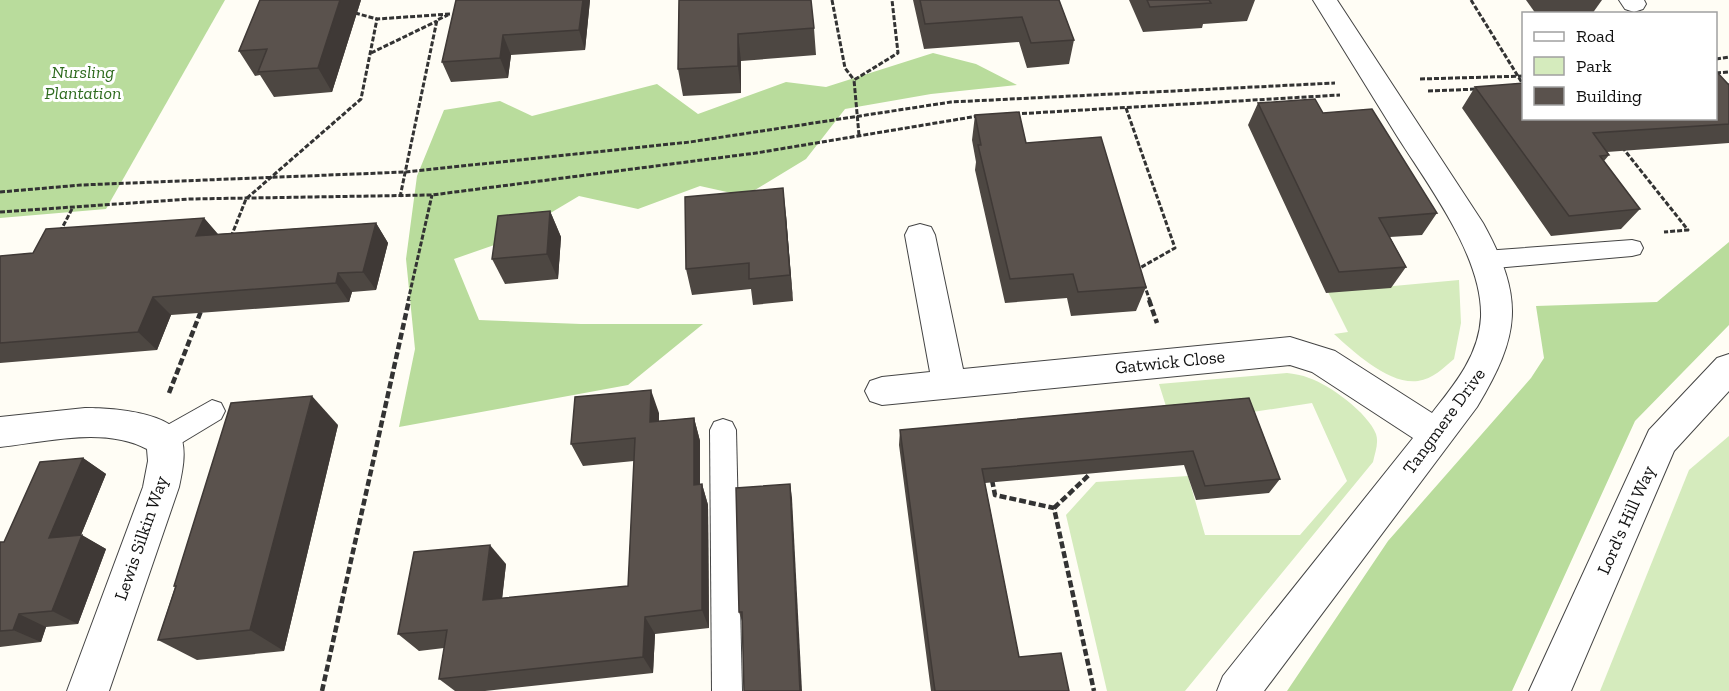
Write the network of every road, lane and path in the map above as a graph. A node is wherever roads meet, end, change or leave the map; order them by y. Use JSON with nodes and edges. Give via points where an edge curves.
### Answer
{"nodes":[{"id":1,"x":832,"y":0,"type":"edge"},
{"id":2,"x":892,"y":0,"type":"edge"},
{"id":3,"x":1325,"y":0,"type":"edge"},
{"id":4,"x":1471,"y":0,"type":"edge"},
{"id":5,"x":457,"y":10,"type":"edge"},
{"id":6,"x":350,"y":12,"type":"dead end"},
{"id":7,"x":450,"y":14,"type":"junction"},
{"id":8,"x":377,"y":19,"type":"junction"},
{"id":9,"x":437,"y":20,"type":"junction"},
{"id":10,"x":370,"y":53,"type":"junction"},
{"id":11,"x":1517,"y":76,"type":"junction"},
{"id":12,"x":1522,"y":76,"type":"edge"},
{"id":13,"x":854,"y":80,"type":"junction"},
{"id":14,"x":1522,"y":83,"type":"edge"},
{"id":15,"x":1381,"y":87,"type":"junction"},
{"id":16,"x":1489,"y":89,"type":"edge"},
{"id":17,"x":1126,"y":108,"type":"junction"},
{"id":18,"x":1009,"y":114,"type":"edge"},
{"id":19,"x":986,"y":116,"type":"edge"},
{"id":20,"x":857,"y":117,"type":"junction"},
{"id":21,"x":859,"y":135,"type":"junction"},
{"id":22,"x":1621,"y":146,"type":"edge"},
{"id":23,"x":405,"y":172,"type":"junction"},
{"id":24,"x":272,"y":176,"type":"junction"},
{"id":25,"x":0,"y":192,"type":"edge"},
{"id":26,"x":432,"y":195,"type":"junction"},
{"id":27,"x":400,"y":196,"type":"junction"},
{"id":28,"x":246,"y":199,"type":"junction"},
{"id":29,"x":73,"y":207,"type":"junction"},
{"id":30,"x":0,"y":212,"type":"edge"},
{"id":31,"x":1655,"y":232,"type":"dead end"},
{"id":32,"x":920,"y":236,"type":"dead end"},
{"id":33,"x":57,"y":237,"type":"edge"},
{"id":34,"x":228,"y":243,"type":"edge"},
{"id":35,"x":1632,"y":248,"type":"dead end"},
{"id":36,"x":1484,"y":260,"type":"junction"},
{"id":37,"x":202,"y":310,"type":"edge"},
{"id":38,"x":1170,"y":362,"type":"junction"},
{"id":39,"x":1729,"y":368,"type":"edge"},
{"id":40,"x":949,"y":385,"type":"junction"},
{"id":41,"x":882,"y":391,"type":"dead end"},
{"id":42,"x":212,"y":411,"type":"dead end"},
{"id":43,"x":723,"y":430,"type":"dead end"},
{"id":44,"x":0,"y":432,"type":"edge"},
{"id":45,"x":1436,"y":434,"type":"junction"},
{"id":46,"x":158,"y":436,"type":"junction"},
{"id":47,"x":991,"y":472,"type":"edge"},
{"id":48,"x":1090,"y":474,"type":"edge"},
{"id":49,"x":1054,"y":508,"type":"junction"},
{"id":50,"x":88,"y":691,"type":"edge"},
{"id":51,"x":322,"y":691,"type":"edge"},
{"id":52,"x":727,"y":691,"type":"edge"},
{"id":53,"x":1094,"y":691,"type":"edge"},
{"id":54,"x":1238,"y":691,"type":"edge"},
{"id":55,"x":1550,"y":691,"type":"edge"}],
"edges":[{"from":1,"to":13,"type":"path","via":[[845,68]]},
{"from":2,"to":13,"type":"path","via":[[898,54]]},
{"from":3,"to":15,"type":"street","name":"Tangmere Drive"},
{"from":4,"to":11,"type":"path"},
{"from":5,"to":7,"type":"path"},
{"from":6,"to":8,"type":"path"},
{"from":7,"to":8,"type":"path"},
{"from":7,"to":9,"type":"path"},
{"from":8,"to":10,"type":"path"},
{"from":9,"to":10,"type":"path"},
{"from":9,"to":23,"type":"path"},
{"from":10,"to":24,"type":"path","via":[[361,99]]},
{"from":11,"to":12,"type":"path"},
{"from":11,"to":14,"type":"path"},
{"from":11,"to":15,"type":"path"},
{"from":13,"to":20,"type":"path"},
{"from":15,"to":16,"type":"path"},
{"from":15,"to":17,"type":"path"},
{"from":15,"to":20,"type":"path","via":[[951,102]]},
{"from":15,"to":36,"type":"street","name":"Tangmere Drive","via":[[1472,231]]},
{"from":17,"to":18,"type":"path"},
{"from":17,"to":38,"type":"path","via":[[1175,248],[1138,268]]},
{"from":19,"to":21,"type":"path"},
{"from":20,"to":21,"type":"path"},
{"from":20,"to":23,"type":"path","via":[[690,142]]},
{"from":21,"to":26,"type":"path","via":[[756,153]]},
{"from":22,"to":31,"type":"path","via":[[1688,230]]},
{"from":23,"to":24,"type":"path"},
{"from":23,"to":27,"type":"path"},
{"from":24,"to":25,"type":"path"},
{"from":24,"to":28,"type":"path"},
{"from":26,"to":27,"type":"path"},
{"from":26,"to":51,"type":"path"},
{"from":27,"to":28,"type":"path"},
{"from":28,"to":29,"type":"path"},
{"from":28,"to":34,"type":"path"},
{"from":29,"to":30,"type":"path"},
{"from":29,"to":33,"type":"path"},
{"from":32,"to":40,"type":"street"},
{"from":35,"to":36,"type":"lane"},
{"from":36,"to":45,"type":"street","name":"Tangmere Drive","via":[[1496,300],[1497,328],[1491,353],[1465,397]]},
{"from":37,"to":46,"type":"path"},
{"from":38,"to":40,"type":"street","name":"Gatwick Close"},
{"from":38,"to":45,"type":"street","name":"Gatwick Close","via":[[1266,352],[1304,354],[1323,361]]},
{"from":39,"to":55,"type":"street","name":"Lord's Hill Way","via":[[1660,441]]},
{"from":40,"to":41,"type":"street","name":"Gatwick Close"},
{"from":42,"to":46,"type":"lane"},
{"from":43,"to":52,"type":"lane"},
{"from":44,"to":46,"type":"street","via":[[99,423],[131,425]]},
{"from":45,"to":54,"type":"street","name":"Tangmere Drive"},
{"from":46,"to":50,"type":"street","name":"Lewis Silkin Way","via":[[166,461],[161,487]]},
{"from":47,"to":49,"type":"path","via":[[995,495]]},
{"from":48,"to":49,"type":"path"},
{"from":49,"to":53,"type":"path"}]}
